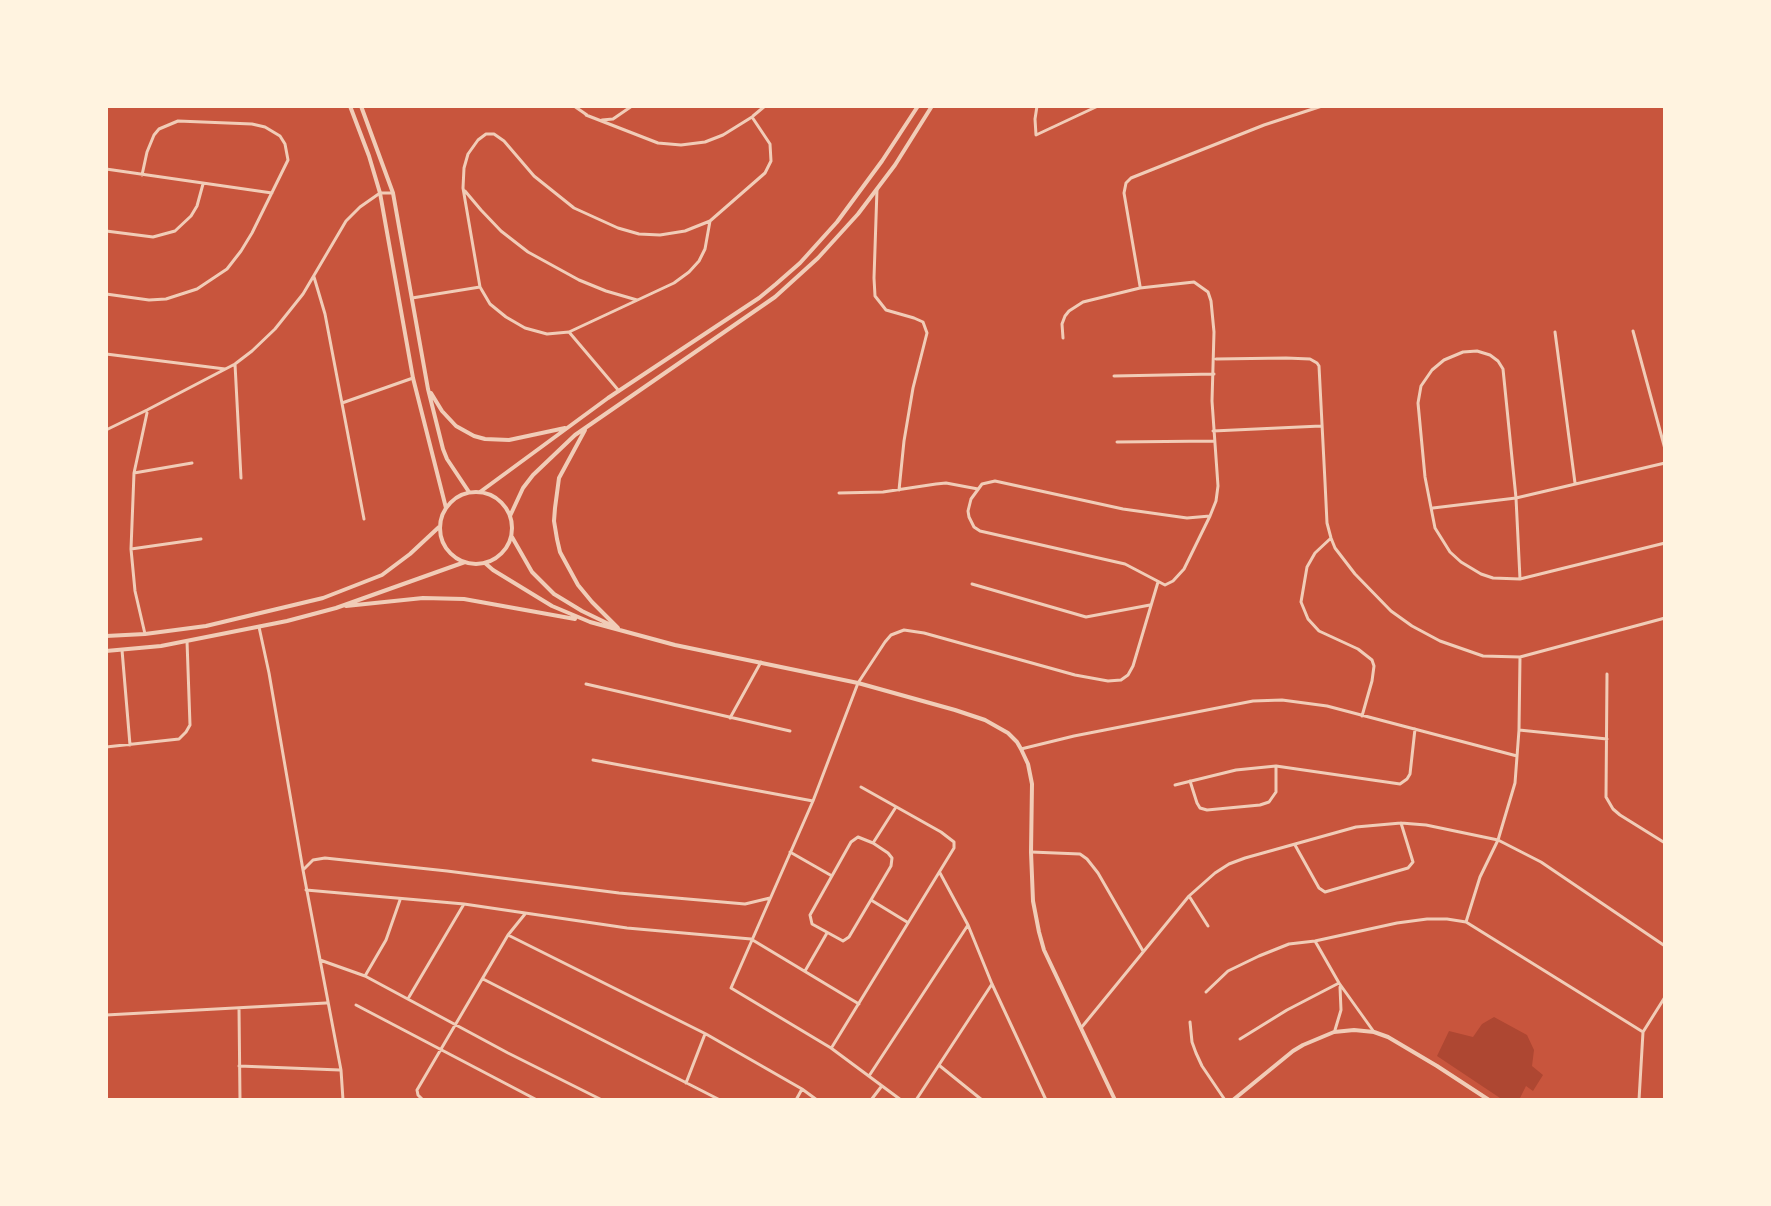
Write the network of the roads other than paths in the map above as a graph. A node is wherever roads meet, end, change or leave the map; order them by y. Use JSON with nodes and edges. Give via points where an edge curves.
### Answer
{"nodes":[{"id":1,"x":350,"y":106,"type":"edge"},
{"id":2,"x":361,"y":106,"type":"edge"},
{"id":3,"x":574,"y":106,"type":"edge"},
{"id":4,"x":632,"y":106,"type":"edge"},
{"id":5,"x":765,"y":106,"type":"edge"},
{"id":6,"x":918,"y":106,"type":"edge"},
{"id":7,"x":932,"y":106,"type":"edge"},
{"id":8,"x":1037,"y":106,"type":"edge"},
{"id":9,"x":1098,"y":106,"type":"edge"},
{"id":10,"x":1322,"y":106,"type":"edge"},
{"id":11,"x":586,"y":115,"type":"junction"},
{"id":12,"x":752,"y":117,"type":"junction"},
{"id":13,"x":106,"y":169,"type":"edge"},
{"id":14,"x":142,"y":175,"type":"junction"},
{"id":15,"x":203,"y":184,"type":"junction"},
{"id":16,"x":463,"y":188,"type":"junction"},
{"id":17,"x":877,"y":189,"type":"junction"},
{"id":18,"x":272,"y":193,"type":"junction"},
{"id":19,"x":380,"y":193,"type":"junction"},
{"id":20,"x":393,"y":193,"type":"junction"},
{"id":21,"x":710,"y":221,"type":"junction"},
{"id":22,"x":106,"y":231,"type":"edge"},
{"id":23,"x":314,"y":277,"type":"junction"},
{"id":24,"x":480,"y":287,"type":"junction"},
{"id":25,"x":1140,"y":288,"type":"junction"},
{"id":26,"x":106,"y":294,"type":"edge"},
{"id":27,"x":412,"y":298,"type":"junction"},
{"id":28,"x":637,"y":300,"type":"junction"},
{"id":29,"x":1633,"y":331,"type":"dead end"},
{"id":30,"x":569,"y":332,"type":"junction"},
{"id":31,"x":1555,"y":332,"type":"dead end"},
{"id":32,"x":1063,"y":338,"type":"dead end"},
{"id":33,"x":106,"y":354,"type":"edge"},
{"id":34,"x":1214,"y":359,"type":"junction"},
{"id":35,"x":235,"y":364,"type":"junction"},
{"id":36,"x":226,"y":369,"type":"junction"},
{"id":37,"x":1214,"y":374,"type":"junction"},
{"id":38,"x":1114,"y":376,"type":"dead end"},
{"id":39,"x":413,"y":378,"type":"junction"},
{"id":40,"x":428,"y":389,"type":"junction"},
{"id":41,"x":619,"y":391,"type":"junction"},
{"id":42,"x":342,"y":403,"type":"junction"},
{"id":43,"x":147,"y":410,"type":"junction"},
{"id":44,"x":588,"y":424,"type":"junction"},
{"id":45,"x":1321,"y":426,"type":"junction"},
{"id":46,"x":567,"y":427,"type":"junction"},
{"id":47,"x":106,"y":430,"type":"edge"},
{"id":48,"x":1213,"y":431,"type":"junction"},
{"id":49,"x":1214,"y":441,"type":"junction"},
{"id":50,"x":1117,"y":442,"type":"dead end"},
{"id":51,"x":1665,"y":449,"type":"edge"},
{"id":52,"x":192,"y":463,"type":"dead end"},
{"id":53,"x":1665,"y":463,"type":"edge"},
{"id":54,"x":134,"y":473,"type":"junction"},
{"id":55,"x":241,"y":478,"type":"dead end"},
{"id":56,"x":1575,"y":483,"type":"junction"},
{"id":57,"x":978,"y":489,"type":"junction"},
{"id":58,"x":899,"y":490,"type":"junction"},
{"id":59,"x":469,"y":492,"type":"junction"},
{"id":60,"x":480,"y":492,"type":"junction"},
{"id":61,"x":839,"y":493,"type":"dead end"},
{"id":62,"x":1516,"y":498,"type":"junction"},
{"id":63,"x":446,"y":508,"type":"junction"},
{"id":64,"x":1432,"y":508,"type":"junction"},
{"id":65,"x":510,"y":516,"type":"junction"},
{"id":66,"x":1210,"y":516,"type":"junction"},
{"id":67,"x":364,"y":519,"type":"dead end"},
{"id":68,"x":439,"y":527,"type":"junction"},
{"id":69,"x":511,"y":536,"type":"junction"},
{"id":70,"x":1331,"y":538,"type":"junction"},
{"id":71,"x":201,"y":539,"type":"dead end"},
{"id":72,"x":1665,"y":543,"type":"edge"},
{"id":73,"x":131,"y":549,"type":"junction"},
{"id":74,"x":465,"y":562,"type":"junction"},
{"id":75,"x":485,"y":563,"type":"junction"},
{"id":76,"x":1520,"y":579,"type":"junction"},
{"id":77,"x":1158,"y":582,"type":"junction"},
{"id":78,"x":972,"y":584,"type":"dead end"},
{"id":79,"x":1150,"y":605,"type":"junction"},
{"id":80,"x":336,"y":608,"type":"junction"},
{"id":81,"x":1665,"y":618,"type":"edge"},
{"id":82,"x":590,"y":622,"type":"junction"},
{"id":83,"x":259,"y":627,"type":"junction"},
{"id":84,"x":618,"y":628,"type":"junction"},
{"id":85,"x":630,"y":633,"type":"junction"},
{"id":86,"x":145,"y":634,"type":"junction"},
{"id":87,"x":106,"y":636,"type":"edge"},
{"id":88,"x":187,"y":641,"type":"junction"},
{"id":89,"x":122,"y":650,"type":"junction"},
{"id":90,"x":106,"y":651,"type":"edge"},
{"id":91,"x":1520,"y":657,"type":"junction"},
{"id":92,"x":761,"y":662,"type":"junction"},
{"id":93,"x":1607,"y":674,"type":"dead end"},
{"id":94,"x":858,"y":683,"type":"junction"},
{"id":95,"x":586,"y":684,"type":"dead end"},
{"id":96,"x":1362,"y":716,"type":"junction"},
{"id":97,"x":730,"y":718,"type":"junction"},
{"id":98,"x":1415,"y":728,"type":"junction"},
{"id":99,"x":1519,"y":730,"type":"junction"},
{"id":100,"x":790,"y":731,"type":"dead end"},
{"id":101,"x":1607,"y":739,"type":"junction"},
{"id":102,"x":130,"y":745,"type":"junction"},
{"id":103,"x":106,"y":747,"type":"edge"},
{"id":104,"x":1021,"y":749,"type":"junction"},
{"id":105,"x":1517,"y":756,"type":"junction"},
{"id":106,"x":593,"y":760,"type":"dead end"},
{"id":107,"x":1276,"y":766,"type":"junction"},
{"id":108,"x":1190,"y":781,"type":"junction"},
{"id":109,"x":1175,"y":785,"type":"dead end"},
{"id":110,"x":861,"y":787,"type":"dead end"},
{"id":111,"x":813,"y":801,"type":"junction"},
{"id":112,"x":896,"y":807,"type":"junction"},
{"id":113,"x":1401,"y":823,"type":"junction"},
{"id":114,"x":1498,"y":840,"type":"junction"},
{"id":115,"x":873,"y":843,"type":"junction"},
{"id":116,"x":1665,"y":843,"type":"edge"},
{"id":117,"x":1295,"y":845,"type":"junction"},
{"id":118,"x":790,"y":852,"type":"junction"},
{"id":119,"x":1031,"y":852,"type":"junction"},
{"id":120,"x":303,"y":870,"type":"junction"},
{"id":121,"x":940,"y":873,"type":"junction"},
{"id":122,"x":832,"y":876,"type":"junction"},
{"id":123,"x":306,"y":890,"type":"junction"},
{"id":124,"x":1189,"y":896,"type":"junction"},
{"id":125,"x":770,"y":898,"type":"junction"},
{"id":126,"x":401,"y":900,"type":"junction"},
{"id":127,"x":871,"y":900,"type":"junction"},
{"id":128,"x":464,"y":904,"type":"junction"},
{"id":129,"x":525,"y":914,"type":"junction"},
{"id":130,"x":907,"y":922,"type":"junction"},
{"id":131,"x":1466,"y":922,"type":"junction"},
{"id":132,"x":968,"y":925,"type":"junction"},
{"id":133,"x":1208,"y":926,"type":"dead end"},
{"id":134,"x":827,"y":932,"type":"junction"},
{"id":135,"x":508,"y":935,"type":"junction"},
{"id":136,"x":751,"y":939,"type":"junction"},
{"id":137,"x":1315,"y":941,"type":"junction"},
{"id":138,"x":1665,"y":946,"type":"edge"},
{"id":139,"x":1143,"y":951,"type":"junction"},
{"id":140,"x":320,"y":960,"type":"junction"},
{"id":141,"x":805,"y":971,"type":"junction"},
{"id":142,"x":365,"y":976,"type":"junction"},
{"id":143,"x":483,"y":979,"type":"junction"},
{"id":144,"x":1339,"y":983,"type":"junction"},
{"id":145,"x":992,"y":984,"type":"junction"},
{"id":146,"x":1206,"y":992,"type":"dead end"},
{"id":147,"x":1665,"y":997,"type":"edge"},
{"id":148,"x":408,"y":999,"type":"junction"},
{"id":149,"x":327,"y":1003,"type":"junction"},
{"id":150,"x":859,"y":1004,"type":"junction"},
{"id":151,"x":356,"y":1005,"type":"dead end"},
{"id":152,"x":239,"y":1007,"type":"junction"},
{"id":153,"x":106,"y":1015,"type":"edge"},
{"id":154,"x":1190,"y":1022,"type":"dead end"},
{"id":155,"x":455,"y":1024,"type":"junction"},
{"id":156,"x":1081,"y":1028,"type":"junction"},
{"id":157,"x":1334,"y":1032,"type":"junction"},
{"id":158,"x":1374,"y":1032,"type":"junction"},
{"id":159,"x":1643,"y":1032,"type":"junction"},
{"id":160,"x":706,"y":1034,"type":"junction"},
{"id":161,"x":1240,"y":1039,"type":"dead end"},
{"id":162,"x":831,"y":1048,"type":"junction"},
{"id":163,"x":441,"y":1049,"type":"junction"},
{"id":164,"x":239,"y":1066,"type":"junction"},
{"id":165,"x":940,"y":1066,"type":"junction"},
{"id":166,"x":341,"y":1070,"type":"junction"},
{"id":167,"x":869,"y":1076,"type":"junction"},
{"id":168,"x":686,"y":1083,"type":"junction"},
{"id":169,"x":882,"y":1086,"type":"junction"},
{"id":170,"x":802,"y":1089,"type":"junction"},
{"id":171,"x":240,"y":1100,"type":"edge"},
{"id":172,"x":343,"y":1100,"type":"edge"},
{"id":173,"x":421,"y":1100,"type":"edge"},
{"id":174,"x":537,"y":1100,"type":"edge"},
{"id":175,"x":602,"y":1100,"type":"edge"},
{"id":176,"x":720,"y":1100,"type":"edge"},
{"id":177,"x":796,"y":1100,"type":"edge"},
{"id":178,"x":817,"y":1100,"type":"edge"},
{"id":179,"x":871,"y":1100,"type":"edge"},
{"id":180,"x":901,"y":1100,"type":"edge"},
{"id":181,"x":916,"y":1100,"type":"edge"},
{"id":182,"x":982,"y":1100,"type":"edge"},
{"id":183,"x":1046,"y":1100,"type":"edge"},
{"id":184,"x":1115,"y":1100,"type":"edge"},
{"id":185,"x":1225,"y":1100,"type":"edge"},
{"id":186,"x":1233,"y":1100,"type":"edge"},
{"id":187,"x":1489,"y":1100,"type":"edge"},
{"id":188,"x":1639,"y":1100,"type":"edge"}],
"edges":[{"from":1,"to":19,"type":"street"},
{"from":2,"to":20,"type":"street"},
{"from":3,"to":11,"type":"street"},
{"from":4,"to":11,"type":"street","via":[[613,119]]},
{"from":5,"to":12,"type":"street"},
{"from":6,"to":41,"type":"street","via":[[858,196],[800,263],[759,298]]},
{"from":7,"to":17,"type":"street"},
{"from":8,"to":9,"type":"street","via":[[1036,135]]},
{"from":10,"to":25,"type":"street","via":[[1131,178],[1124,193]]},
{"from":11,"to":12,"type":"street","via":[[658,143],[681,145],[723,135]]},
{"from":12,"to":21,"type":"street","via":[[770,144],[771,161],[765,173]]},
{"from":13,"to":14,"type":"street"},
{"from":14,"to":15,"type":"street"},
{"from":14,"to":18,"type":"street","via":[[150,142],[166,125],[252,124],[271,129],[285,144],[288,160]]},
{"from":15,"to":18,"type":"street"},
{"from":15,"to":22,"type":"street","via":[[197,206],[175,231],[153,237]]},
{"from":16,"to":21,"type":"street","via":[[468,154],[478,140],[494,134],[574,208],[618,228],[660,235]]},
{"from":16,"to":24,"type":"street"},
{"from":16,"to":28,"type":"street","via":[[528,252],[579,280]]},
{"from":17,"to":44,"type":"street","via":[[838,238],[775,297]]},
{"from":17,"to":58,"type":"street","via":[[875,296],[886,310],[923,322],[927,333],[913,388]]},
{"from":18,"to":26,"type":"street","via":[[227,269],[197,289],[149,300]]},
{"from":19,"to":20,"type":"street"},
{"from":19,"to":23,"type":"street","via":[[346,221]]},
{"from":19,"to":39,"type":"street"},
{"from":20,"to":27,"type":"street"},
{"from":21,"to":28,"type":"street","via":[[705,249],[689,272]]},
{"from":23,"to":35,"type":"street","via":[[275,329]]},
{"from":23,"to":42,"type":"street"},
{"from":24,"to":27,"type":"street"},
{"from":24,"to":30,"type":"street","via":[[490,304],[525,328]]},
{"from":25,"to":32,"type":"street","via":[[1075,306],[1062,324]]},
{"from":25,"to":34,"type":"street","via":[[1194,282],[1204,287],[1211,301]]},
{"from":27,"to":40,"type":"street"},
{"from":28,"to":30,"type":"street"},
{"from":29,"to":51,"type":"street"},
{"from":30,"to":41,"type":"street"},
{"from":31,"to":56,"type":"street"},
{"from":33,"to":36,"type":"street"},
{"from":34,"to":37,"type":"street"},
{"from":34,"to":45,"type":"street","via":[[1314,360],[1319,366]]},
{"from":35,"to":36,"type":"street"},
{"from":35,"to":55,"type":"street"},
{"from":36,"to":43,"type":"street"},
{"from":37,"to":38,"type":"street"},
{"from":37,"to":48,"type":"street"},
{"from":39,"to":42,"type":"street"},
{"from":39,"to":63,"type":"street"},
{"from":40,"to":46,"type":"street","via":[[448,419],[474,436],[509,440]]},
{"from":40,"to":59,"type":"street","via":[[443,449]]},
{"from":41,"to":46,"type":"street"},
{"from":42,"to":67,"type":"street"},
{"from":43,"to":47,"type":"street"},
{"from":43,"to":54,"type":"street"},
{"from":44,"to":65,"type":"street","via":[[533,475]]},
{"from":44,"to":84,"type":"street","via":[[559,478],[554,521],[571,573]]},
{"from":45,"to":48,"type":"street"},
{"from":45,"to":70,"type":"street"},
{"from":46,"to":60,"type":"street"},
{"from":48,"to":49,"type":"street"},
{"from":49,"to":50,"type":"street"},
{"from":49,"to":66,"type":"street","via":[[1218,491]]},
{"from":52,"to":54,"type":"street"},
{"from":53,"to":56,"type":"street"},
{"from":54,"to":73,"type":"street"},
{"from":56,"to":62,"type":"street"},
{"from":57,"to":58,"type":"street","via":[[936,484]]},
{"from":57,"to":66,"type":"street","via":[[995,481],[1123,509]]},
{"from":57,"to":77,"type":"street","via":[[968,511],[980,531],[1125,564]]},
{"from":58,"to":61,"type":"street"},
{"from":59,"to":60,"type":"street"},
{"from":59,"to":63,"type":"street"},
{"from":60,"to":65,"type":"street","via":[[498,500]]},
{"from":62,"to":64,"type":"street"},
{"from":62,"to":64,"type":"street","via":[[1503,369],[1490,355],[1463,352],[1432,370],[1419,393]]},
{"from":62,"to":76,"type":"street"},
{"from":63,"to":68,"type":"street"},
{"from":64,"to":76,"type":"street","via":[[1439,536],[1461,562],[1493,578]]},
{"from":65,"to":69,"type":"street"},
{"from":66,"to":77,"type":"street","via":[[1179,575],[1167,585]]},
{"from":68,"to":74,"type":"street","via":[[448,552]]},
{"from":68,"to":86,"type":"street","via":[[396,566],[350,589],[259,615]]},
{"from":69,"to":75,"type":"street","via":[[502,553]]},
{"from":69,"to":84,"type":"street","via":[[532,572],[554,594]]},
{"from":70,"to":91,"type":"street","via":[[1355,574],[1412,626],[1474,654]]},
{"from":70,"to":96,"type":"street","via":[[1307,567],[1301,602],[1319,631],[1372,660]]},
{"from":71,"to":73,"type":"street"},
{"from":72,"to":76,"type":"street"},
{"from":73,"to":86,"type":"street"},
{"from":74,"to":75,"type":"street"},
{"from":74,"to":80,"type":"street"},
{"from":75,"to":82,"type":"street","via":[[552,606]]},
{"from":77,"to":79,"type":"street"},
{"from":78,"to":79,"type":"street","via":[[1086,617]]},
{"from":79,"to":94,"type":"street","via":[[1133,666],[1121,680],[1075,675],[904,630],[891,635]]},
{"from":80,"to":82,"type":"street","via":[[464,599]]},
{"from":80,"to":83,"type":"street"},
{"from":81,"to":91,"type":"street"},
{"from":82,"to":85,"type":"street"},
{"from":83,"to":88,"type":"street"},
{"from":83,"to":120,"type":"street"},
{"from":84,"to":85,"type":"street"},
{"from":85,"to":92,"type":"street"},
{"from":86,"to":87,"type":"street"},
{"from":88,"to":89,"type":"street"},
{"from":88,"to":102,"type":"street","via":[[190,725],[179,739]]},
{"from":89,"to":90,"type":"street"},
{"from":89,"to":102,"type":"street"},
{"from":91,"to":99,"type":"street"},
{"from":92,"to":94,"type":"street"},
{"from":92,"to":97,"type":"street"},
{"from":93,"to":101,"type":"street"},
{"from":94,"to":104,"type":"street","via":[[985,720],[1008,733]]},
{"from":94,"to":111,"type":"street"},
{"from":95,"to":97,"type":"street"},
{"from":96,"to":98,"type":"street"},
{"from":96,"to":104,"type":"street","via":[[1269,700]]},
{"from":97,"to":100,"type":"street"},
{"from":98,"to":105,"type":"street"},
{"from":98,"to":107,"type":"street","via":[[1410,774],[1400,784]]},
{"from":99,"to":101,"type":"street"},
{"from":99,"to":105,"type":"street"},
{"from":101,"to":116,"type":"street","via":[[1606,797],[1620,815]]},
{"from":102,"to":103,"type":"street"},
{"from":104,"to":119,"type":"street","via":[[1032,784]]},
{"from":105,"to":114,"type":"street"},
{"from":106,"to":111,"type":"street"},
{"from":107,"to":108,"type":"street"},
{"from":107,"to":108,"type":"street","via":[[1276,792],[1260,805],[1200,808]]},
{"from":108,"to":109,"type":"street"},
{"from":110,"to":112,"type":"street"},
{"from":111,"to":118,"type":"street"},
{"from":112,"to":115,"type":"street"},
{"from":112,"to":121,"type":"street","via":[[954,842]]},
{"from":113,"to":114,"type":"street"},
{"from":113,"to":117,"type":"street","via":[[1356,827]]},
{"from":113,"to":117,"type":"street","via":[[1413,862],[1408,868],[1325,892]]},
{"from":114,"to":131,"type":"street"},
{"from":114,"to":138,"type":"street","via":[[1541,862]]},
{"from":115,"to":122,"type":"street","via":[[853,839]]},
{"from":115,"to":127,"type":"street","via":[[892,862]]},
{"from":117,"to":124,"type":"street","via":[[1229,864]]},
{"from":118,"to":122,"type":"street"},
{"from":118,"to":125,"type":"street"},
{"from":119,"to":139,"type":"street","via":[[1080,854],[1087,859]]},
{"from":119,"to":156,"type":"street","via":[[1033,901],[1044,950]]},
{"from":120,"to":123,"type":"street"},
{"from":120,"to":125,"type":"street","via":[[325,858],[634,895],[745,904]]},
{"from":121,"to":130,"type":"street"},
{"from":121,"to":132,"type":"street"},
{"from":122,"to":134,"type":"street","via":[[810,919]]},
{"from":123,"to":126,"type":"street"},
{"from":123,"to":140,"type":"street"},
{"from":124,"to":133,"type":"street"},
{"from":124,"to":139,"type":"street"},
{"from":125,"to":136,"type":"street"},
{"from":126,"to":128,"type":"street"},
{"from":126,"to":142,"type":"street"},
{"from":127,"to":130,"type":"street"},
{"from":127,"to":134,"type":"street","via":[[846,941]]},
{"from":128,"to":129,"type":"street"},
{"from":128,"to":148,"type":"street"},
{"from":129,"to":135,"type":"street"},
{"from":129,"to":136,"type":"street"},
{"from":130,"to":150,"type":"street"},
{"from":131,"to":137,"type":"street","via":[[1397,923]]},
{"from":131,"to":159,"type":"street"},
{"from":132,"to":145,"type":"street"},
{"from":132,"to":167,"type":"street"},
{"from":134,"to":141,"type":"street"},
{"from":135,"to":143,"type":"street"},
{"from":135,"to":160,"type":"street"},
{"from":136,"to":141,"type":"street"},
{"from":136,"to":162,"type":"street","via":[[731,988]]},
{"from":137,"to":144,"type":"street"},
{"from":137,"to":146,"type":"street","via":[[1259,956],[1228,971]]},
{"from":139,"to":156,"type":"street"},
{"from":140,"to":142,"type":"street"},
{"from":140,"to":149,"type":"street"},
{"from":141,"to":150,"type":"street"},
{"from":142,"to":148,"type":"street"},
{"from":143,"to":155,"type":"street"},
{"from":143,"to":168,"type":"street"},
{"from":144,"to":157,"type":"street","via":[[1341,1010]]},
{"from":144,"to":158,"type":"street"},
{"from":144,"to":161,"type":"street"},
{"from":145,"to":165,"type":"street"},
{"from":145,"to":183,"type":"street"},
{"from":147,"to":159,"type":"street"},
{"from":148,"to":155,"type":"street"},
{"from":149,"to":152,"type":"street"},
{"from":149,"to":166,"type":"street"},
{"from":150,"to":162,"type":"street"},
{"from":151,"to":163,"type":"street"},
{"from":152,"to":153,"type":"street"},
{"from":152,"to":164,"type":"street"},
{"from":154,"to":185,"type":"street","via":[[1196,1053]]},
{"from":155,"to":163,"type":"street"},
{"from":155,"to":175,"type":"street"},
{"from":156,"to":184,"type":"street"},
{"from":157,"to":158,"type":"street"},
{"from":157,"to":186,"type":"street","via":[[1293,1051]]},
{"from":158,"to":187,"type":"street"},
{"from":159,"to":188,"type":"street"},
{"from":160,"to":168,"type":"street"},
{"from":160,"to":170,"type":"street"},
{"from":162,"to":167,"type":"street"},
{"from":163,"to":173,"type":"street","via":[[417,1090]]},
{"from":163,"to":174,"type":"street"},
{"from":164,"to":166,"type":"street"},
{"from":164,"to":171,"type":"street"},
{"from":165,"to":181,"type":"street"},
{"from":165,"to":182,"type":"street"},
{"from":166,"to":172,"type":"street"},
{"from":167,"to":169,"type":"street"},
{"from":168,"to":176,"type":"street"},
{"from":169,"to":179,"type":"street"},
{"from":169,"to":180,"type":"street"},
{"from":170,"to":177,"type":"street"},
{"from":170,"to":178,"type":"street"}]}
